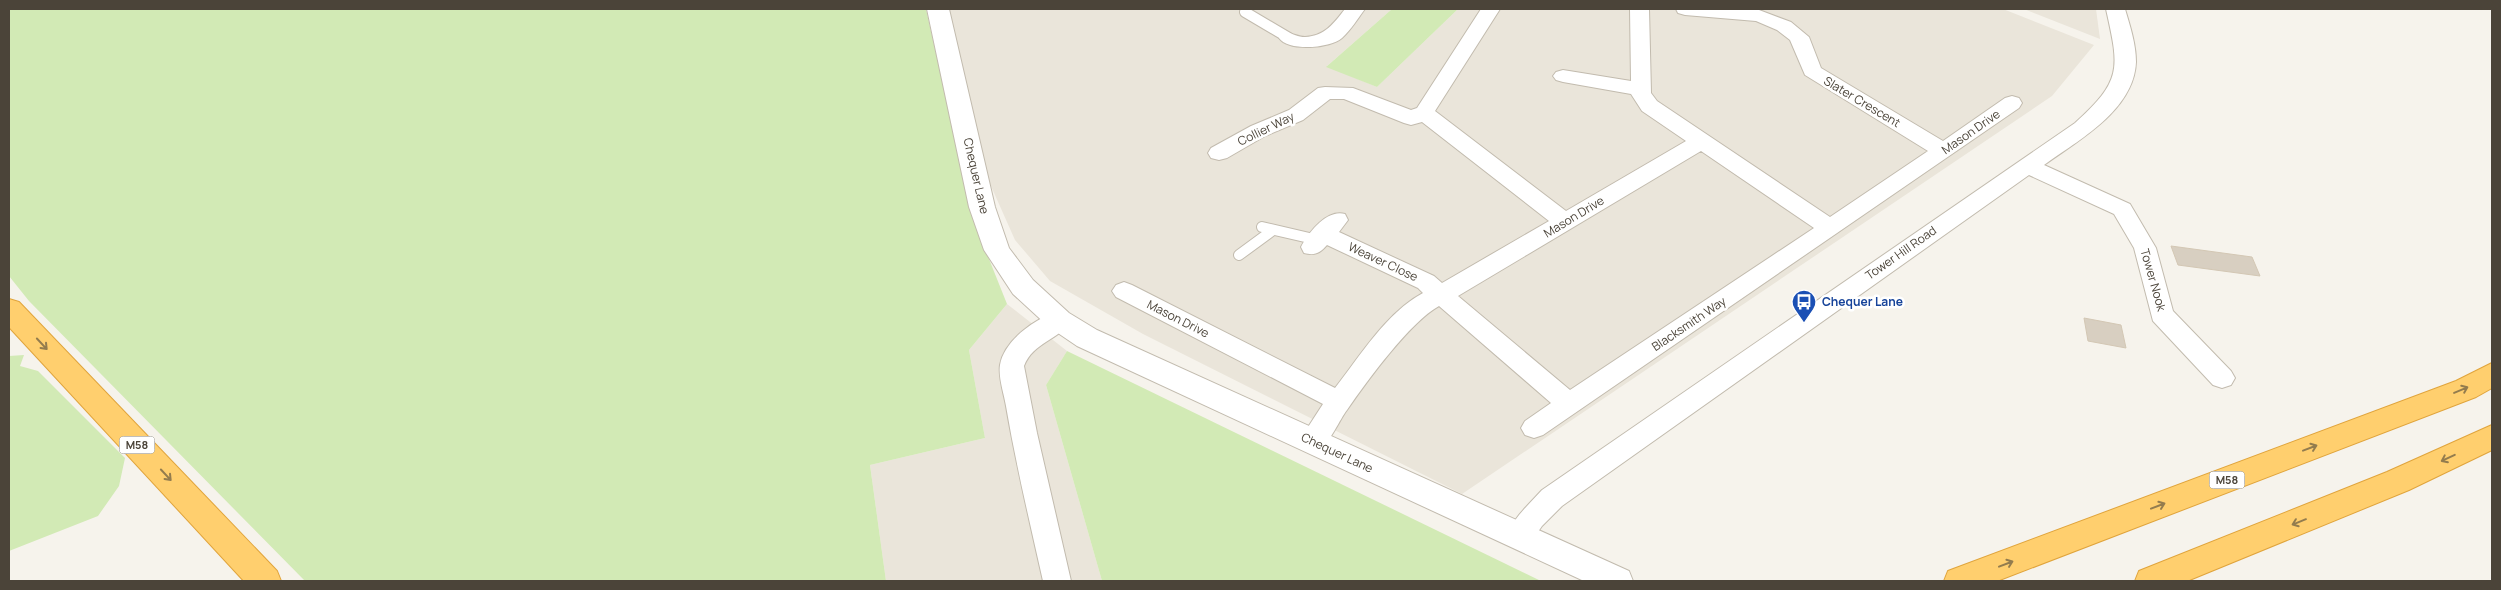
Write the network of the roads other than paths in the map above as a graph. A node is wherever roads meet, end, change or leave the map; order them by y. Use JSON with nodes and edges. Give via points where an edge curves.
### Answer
{"nodes":[{"id":1,"x":938,"y":9,"type":"edge"},
{"id":2,"x":1354,"y":9,"type":"edge"},
{"id":3,"x":1490,"y":9,"type":"edge"},
{"id":4,"x":1639,"y":9,"type":"edge"},
{"id":5,"x":1685,"y":9,"type":"edge"},
{"id":6,"x":2115,"y":9,"type":"edge"},
{"id":7,"x":1245,"y":12,"type":"dead end"},
{"id":8,"x":1289,"y":38,"type":"joint"},
{"id":9,"x":1563,"y":76,"type":"dead end"},
{"id":10,"x":1641,"y":89,"type":"junction"},
{"id":11,"x":2012,"y":103,"type":"dead end"},
{"id":12,"x":1424,"y":113,"type":"junction"},
{"id":13,"x":1700,"y":142,"type":"junction"},
{"id":14,"x":1944,"y":151,"type":"junction"},
{"id":15,"x":1219,"y":153,"type":"dead end"},
{"id":16,"x":2028,"y":166,"type":"junction"},
{"id":17,"x":1565,"y":222,"type":"junction"},
{"id":18,"x":1830,"y":228,"type":"junction"},
{"id":19,"x":1323,"y":235,"type":"joint"},
{"id":20,"x":1808,"y":244,"type":"joint"},
{"id":21,"x":1239,"y":255,"type":"dead end"},
{"id":22,"x":1124,"y":291,"type":"dead end"},
{"id":23,"x":1440,"y":294,"type":"junction"},
{"id":24,"x":9,"y":309,"type":"edge"},
{"id":25,"x":1059,"y":320,"type":"junction"},
{"id":26,"x":2492,"y":374,"type":"edge"},
{"id":27,"x":2222,"y":378,"type":"dead end"},
{"id":28,"x":1338,"y":401,"type":"junction"},
{"id":29,"x":1570,"y":405,"type":"junction"},
{"id":30,"x":1534,"y":428,"type":"dead end"},
{"id":31,"x":2492,"y":437,"type":"edge"},
{"id":32,"x":1312,"y":441,"type":"junction"},
{"id":33,"x":1519,"y":537,"type":"junction"},
{"id":34,"x":265,"y":581,"type":"edge"},
{"id":35,"x":1057,"y":581,"type":"edge"},
{"id":36,"x":1617,"y":581,"type":"edge"},
{"id":37,"x":1960,"y":581,"type":"edge"},
{"id":38,"x":2151,"y":581,"type":"edge"}],
"edges":[{"from":1,"to":25,"type":"street","name":"Chequer Lane","via":[[982,207],[998,250],[1023,287]]},
{"from":2,"to":8,"type":"street","via":[[1334,35],[1303,43]]},
{"from":3,"to":12,"type":"street"},
{"from":4,"to":10,"type":"street"},
{"from":5,"to":14,"type":"street","name":"Slater Crescent","via":[[1759,16],[1784,26],[1799,38],[1812,71]]},
{"from":6,"to":16,"type":"street","name":"Tower Hill Road","via":[[2127,53],[2127,70],[2119,90],[2082,128]]},
{"from":7,"to":8,"type":"lane"},
{"from":9,"to":10,"type":"street"},
{"from":10,"to":13,"type":"street","via":[[1649,106]]},
{"from":11,"to":14,"type":"street","name":"Mason Drive"},
{"from":12,"to":15,"type":"street","name":"Collier Way","via":[[1411,118],[1346,93],[1325,92],[1296,115]]},
{"from":12,"to":17,"type":"street"},
{"from":13,"to":17,"type":"street","name":"Mason Drive"},
{"from":13,"to":18,"type":"street"},
{"from":14,"to":18,"type":"street","name":"Mason Drive"},
{"from":16,"to":27,"type":"street","name":"Tower Nook","via":[[2122,209],[2145,248],[2162,315]]},
{"from":16,"to":33,"type":"street","name":"Tower Hill Road","via":[[1552,498]]},
{"from":17,"to":23,"type":"street","name":"Mason Drive"},
{"from":18,"to":20,"type":"street","name":"Mason Drive"},
{"from":19,"to":21,"type":"lane","via":[[1267,228]]},
{"from":19,"to":23,"type":"street","name":"Weaver Close","via":[[1410,273]]},
{"from":20,"to":29,"type":"street","name":"Blacksmith Way"},
{"from":22,"to":28,"type":"street","name":"Mason Drive"},
{"from":23,"to":28,"type":"street","name":"Mason Drive","via":[[1419,306],[1403,321]]},
{"from":23,"to":29,"type":"street"},
{"from":24,"to":34,"type":"highway","number":"M58","one_way":true},
{"from":25,"to":32,"type":"street","name":"Chequer Lane","via":[[1087,338]]},
{"from":25,"to":35,"type":"street","via":[[1030,339],[1017,352],[1012,366]]},
{"from":37,"to":26,"type":"highway","number":"M58","one_way":true,"via":[[2466,389]]},
{"from":28,"to":32,"type":"street","name":"Mason Drive"},
{"from":29,"to":30,"type":"street","name":"Blacksmith Way"},
{"from":31,"to":38,"type":"highway","one_way":true,"via":[[2398,481]]},
{"from":32,"to":33,"type":"street","name":"Chequer Lane"},
{"from":33,"to":36,"type":"street","name":"Chequer Lane"}]}
